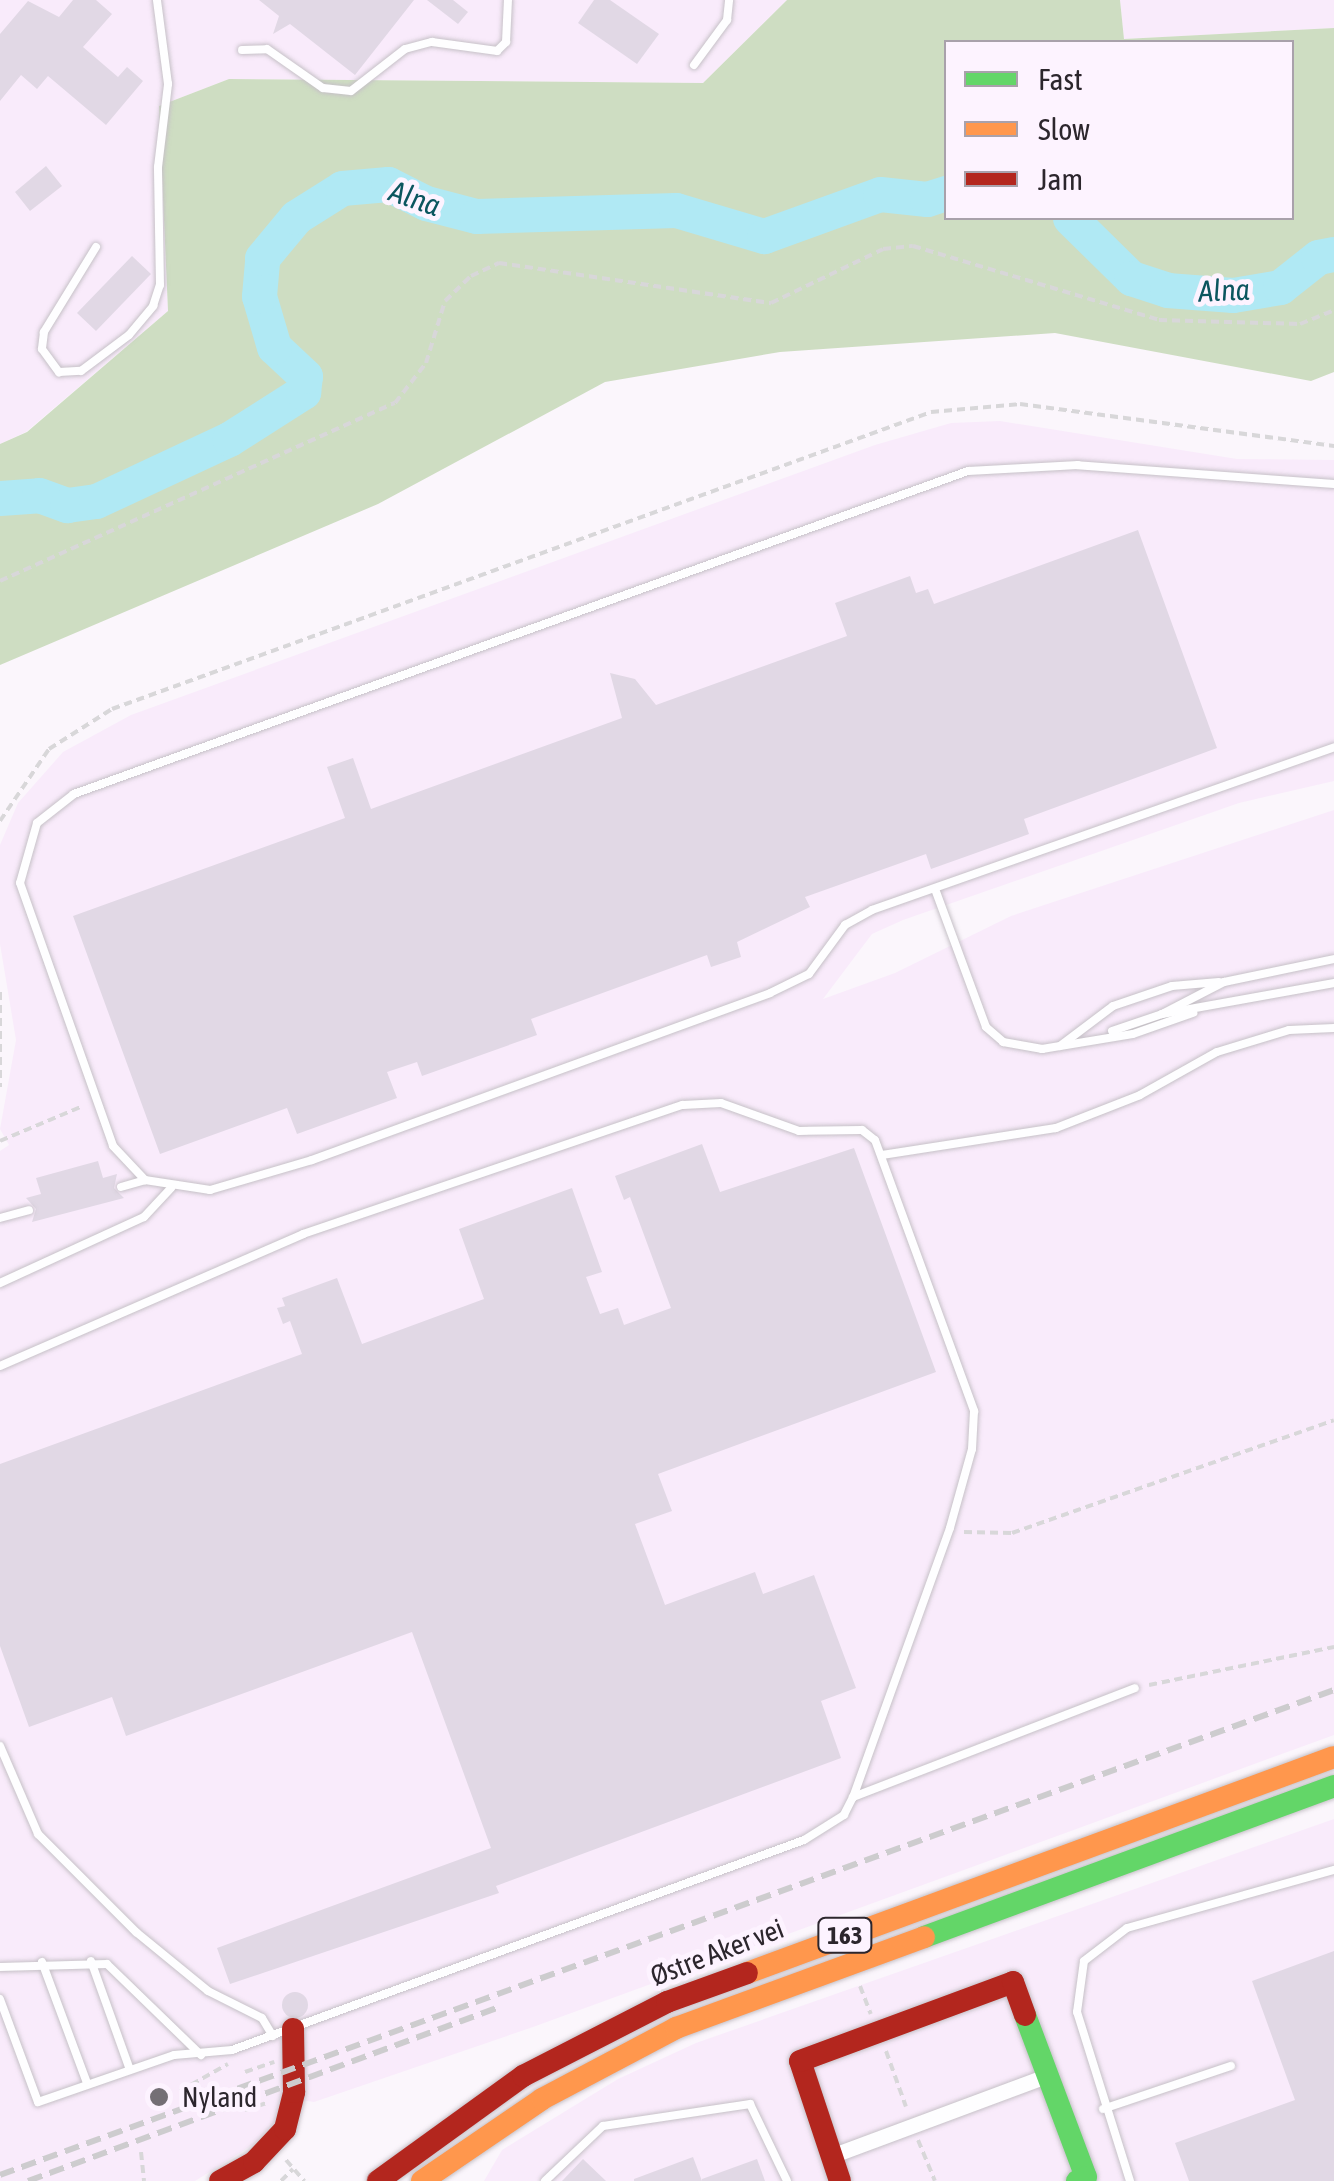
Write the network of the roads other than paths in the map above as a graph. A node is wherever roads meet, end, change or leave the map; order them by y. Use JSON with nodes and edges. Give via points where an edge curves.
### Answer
{"nodes":[{"id":1,"x":157,"y":0,"type":"edge"},
{"id":2,"x":508,"y":0,"type":"edge"},
{"id":3,"x":729,"y":0,"type":"edge"},
{"id":4,"x":242,"y":50,"type":"dead end"},
{"id":5,"x":694,"y":65,"type":"dead end"},
{"id":6,"x":96,"y":247,"type":"dead end"},
{"id":7,"x":1334,"y":484,"type":"edge"},
{"id":8,"x":1334,"y":746,"type":"edge"},
{"id":9,"x":935,"y":889,"type":"junction"},
{"id":10,"x":1334,"y":958,"type":"edge"},
{"id":11,"x":1224,"y":982,"type":"junction"},
{"id":12,"x":1334,"y":983,"type":"edge"},
{"id":13,"x":1193,"y":1013,"type":"junction"},
{"id":14,"x":1162,"y":1014,"type":"junction"},
{"id":15,"x":1334,"y":1028,"type":"edge"},
{"id":16,"x":1108,"y":1034,"type":"junction"},
{"id":17,"x":1060,"y":1046,"type":"junction"},
{"id":18,"x":882,"y":1155,"type":"junction"},
{"id":19,"x":145,"y":1180,"type":"junction"},
{"id":20,"x":121,"y":1187,"type":"dead end"},
{"id":21,"x":171,"y":1188,"type":"junction"},
{"id":22,"x":29,"y":1210,"type":"dead end"},
{"id":23,"x":0,"y":1218,"type":"edge"},
{"id":24,"x":0,"y":1283,"type":"edge"},
{"id":25,"x":0,"y":1366,"type":"edge"},
{"id":26,"x":1134,"y":1688,"type":"road end"},
{"id":27,"x":0,"y":1746,"type":"edge"},
{"id":28,"x":1334,"y":1757,"type":"edge"},
{"id":29,"x":1334,"y":1786,"type":"edge"},
{"id":30,"x":853,"y":1797,"type":"junction"},
{"id":31,"x":1334,"y":1870,"type":"edge"},
{"id":32,"x":91,"y":1961,"type":"junction"},
{"id":33,"x":42,"y":1962,"type":"junction"},
{"id":34,"x":0,"y":1967,"type":"edge"},
{"id":35,"x":0,"y":1998,"type":"edge"},
{"id":36,"x":283,"y":2032,"type":"junction"},
{"id":37,"x":201,"y":2055,"type":"junction"},
{"id":38,"x":1231,"y":2066,"type":"dead end"},
{"id":39,"x":130,"y":2067,"type":"junction"},
{"id":40,"x":1048,"y":2076,"type":"junction"},
{"id":41,"x":87,"y":2083,"type":"junction"},
{"id":42,"x":1103,"y":2109,"type":"junction"},
{"id":43,"x":831,"y":2156,"type":"junction"},
{"id":44,"x":1084,"y":2180,"type":"edge"},
{"id":45,"x":220,"y":2181,"type":"edge"},
{"id":46,"x":378,"y":2181,"type":"edge"},
{"id":47,"x":422,"y":2181,"type":"edge"},
{"id":48,"x":545,"y":2181,"type":"edge"},
{"id":49,"x":787,"y":2181,"type":"edge"},
{"id":50,"x":840,"y":2181,"type":"edge"},
{"id":51,"x":1130,"y":2181,"type":"edge"}],
"edges":[{"from":1,"to":6,"type":"lane","via":[[168,84],[158,167],[160,284],[153,306],[129,335],[81,371],[60,372],[42,349],[44,332]]},
{"from":2,"to":4,"type":"lane","via":[[506,42],[497,50],[432,42],[405,49],[351,92],[323,88],[267,49]]},
{"from":3,"to":5,"type":"lane","via":[[727,20]]},
{"from":7,"to":19,"type":"lane","via":[[1078,465],[968,471],[74,794],[38,823],[20,883],[113,1146]]},
{"from":8,"to":9,"type":"lane"},
{"from":9,"to":17,"type":"lane","via":[[986,1027],[1013,1046]]},
{"from":9,"to":21,"type":"lane","via":[[854,918],[819,965],[770,993],[236,1186]]},
{"from":10,"to":11,"type":"lane"},
{"from":11,"to":14,"type":"lane"},
{"from":11,"to":17,"type":"lane","via":[[1194,982],[1113,1006]]},
{"from":12,"to":13,"type":"lane"},
{"from":13,"to":14,"type":"lane"},
{"from":13,"to":16,"type":"lane","via":[[1133,1034]]},
{"from":14,"to":16,"type":"lane"},
{"from":15,"to":18,"type":"lane","via":[[1289,1030],[1218,1052],[1140,1095],[1056,1128]]},
{"from":16,"to":17,"type":"lane"},
{"from":18,"to":25,"type":"lane","via":[[862,1130],[800,1131],[721,1103],[683,1106],[303,1234]]},
{"from":18,"to":30,"type":"lane","via":[[974,1411],[972,1450],[950,1528]]},
{"from":19,"to":20,"type":"lane"},
{"from":19,"to":21,"type":"lane"},
{"from":21,"to":24,"type":"lane","via":[[144,1217]]},
{"from":22,"to":23,"type":"lane"},
{"from":26,"to":30,"type":"lane"},
{"from":27,"to":36,"type":"lane","via":[[38,1834],[136,1932],[208,1991]]},
{"from":28,"to":46,"type":"main road","name":"Østre Aker vei","number":"163","via":[[667,2002],[523,2076]]},
{"from":29,"to":47,"type":"main road","name":"Østre Aker vei","number":"163","via":[[676,2028],[542,2098]]},
{"from":30,"to":36,"type":"lane","via":[[844,1815],[804,1840]]},
{"from":31,"to":42,"type":"lane","via":[[1127,1928],[1084,1961],[1077,2012]]},
{"from":32,"to":33,"type":"lane"},
{"from":32,"to":37,"type":"lane","via":[[116,1970]]},
{"from":32,"to":39,"type":"lane"},
{"from":33,"to":34,"type":"lane"},
{"from":33,"to":41,"type":"lane"},
{"from":35,"to":41,"type":"lane","via":[[38,2102]]},
{"from":36,"to":37,"type":"lane"},
{"from":36,"to":45,"type":"main road","via":[[292,2114],[274,2144]]},
{"from":37,"to":39,"type":"lane"},
{"from":38,"to":42,"type":"lane"},
{"from":39,"to":41,"type":"lane"},
{"from":40,"to":43,"type":"street"},
{"from":40,"to":43,"type":"main road","via":[[1013,1982],[800,2061]]},
{"from":40,"to":44,"type":"main road"},
{"from":42,"to":51,"type":"lane"},
{"from":43,"to":50,"type":"main road"},
{"from":48,"to":49,"type":"lane","via":[[603,2126],[750,2104]]}]}
